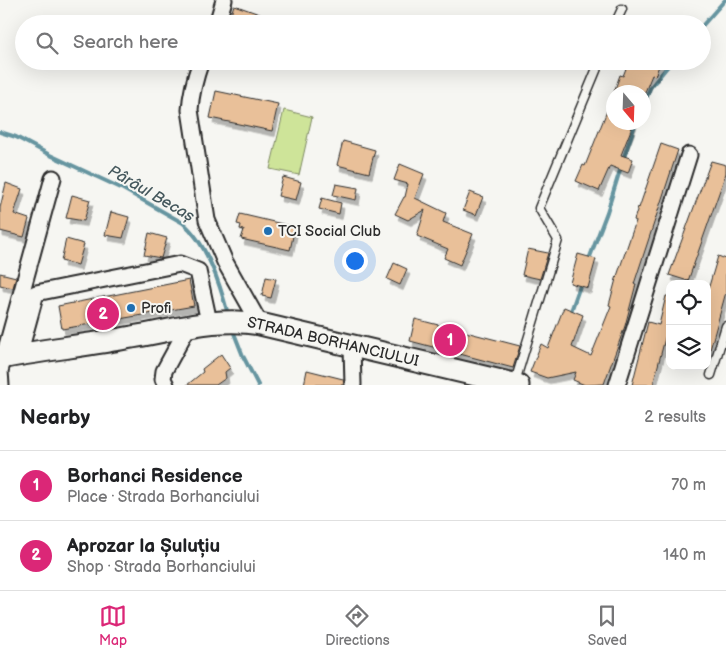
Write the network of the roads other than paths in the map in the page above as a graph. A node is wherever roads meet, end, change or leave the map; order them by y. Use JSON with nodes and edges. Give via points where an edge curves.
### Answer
{"nodes":[{"id":1,"x":224,"y":0,"type":"edge"},
{"id":2,"x":622,"y":9,"type":"dead end"},
{"id":3,"x":219,"y":15,"type":"edge"},
{"id":4,"x":619,"y":15,"type":"edge"},
{"id":5,"x":198,"y":70,"type":"edge"},
{"id":6,"x":596,"y":70,"type":"edge"},
{"id":7,"x":689,"y":154,"type":"dead end"},
{"id":8,"x":54,"y":178,"type":"dead end"},
{"id":9,"x":212,"y":321,"type":"junction"},
{"id":10,"x":253,"y":323,"type":"junction"},
{"id":11,"x":726,"y":326,"type":"edge"},
{"id":12,"x":188,"y":327,"type":"junction"},
{"id":13,"x":352,"y":346,"type":"junction"},
{"id":14,"x":8,"y":357,"type":"edge"},
{"id":15,"x":711,"y":375,"type":"dead end"},
{"id":16,"x":0,"y":385,"type":"edge"},
{"id":17,"x":166,"y":385,"type":"edge"},
{"id":18,"x":353,"y":385,"type":"edge"},
{"id":19,"x":515,"y":385,"type":"edge"},
{"id":20,"x":617,"y":385,"type":"edge"}],
"edges":[{"from":1,"to":3,"type":"street"},
{"from":2,"to":4,"type":"lane"},
{"from":5,"to":10,"type":"street","via":[[190,110],[206,220]]},
{"from":6,"to":19,"type":"lane","via":[[539,208],[558,240]]},
{"from":7,"to":20,"type":"street"},
{"from":8,"to":14,"type":"street"},
{"from":9,"to":10,"type":"main road","name":"STRADA BORHANCIULUI"},
{"from":9,"to":12,"type":"main road","name":"STRADA BORHANCIULUI"},
{"from":9,"to":14,"type":"street","via":[[198,271],[180,264],[36,293]]},
{"from":10,"to":13,"type":"main road","name":"STRADA BORHANCIULUI"},
{"from":11,"to":15,"type":"lane"},
{"from":12,"to":14,"type":"main road","name":"STRADA BORHANCIULUI"},
{"from":12,"to":17,"type":"street","via":[[164,371]]},
{"from":13,"to":18,"type":"street"},
{"from":13,"to":19,"type":"main road","name":"STRADA BORHANCIULUI"},
{"from":14,"to":16,"type":"street","via":[[0,371]]}]}
